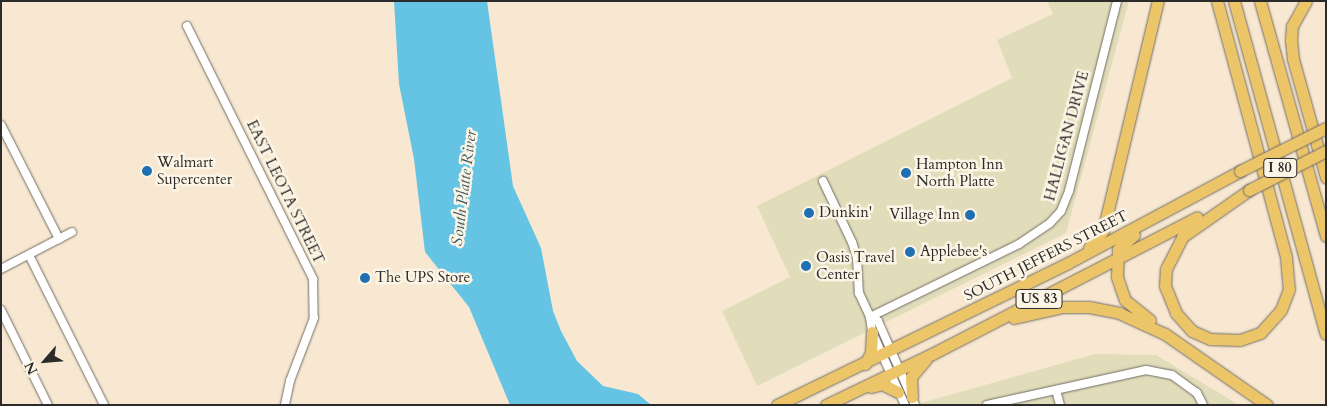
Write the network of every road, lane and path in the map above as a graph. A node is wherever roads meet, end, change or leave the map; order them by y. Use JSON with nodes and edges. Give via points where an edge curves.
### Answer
{"nodes":[{"id":1,"x":1117,"y":1,"type":"edge"},
{"id":2,"x":1158,"y":1,"type":"edge"},
{"id":3,"x":1217,"y":1,"type":"edge"},
{"id":4,"x":1234,"y":1,"type":"edge"},
{"id":5,"x":1260,"y":1,"type":"edge"},
{"id":6,"x":1306,"y":1,"type":"edge"},
{"id":7,"x":187,"y":26,"type":"dead end"},
{"id":8,"x":1,"y":125,"type":"edge"},
{"id":9,"x":1326,"y":128,"type":"edge"},
{"id":10,"x":1326,"y":151,"type":"edge"},
{"id":11,"x":1326,"y":176,"type":"edge"},
{"id":12,"x":823,"y":182,"type":"dead end"},
{"id":13,"x":1250,"y":190,"type":"junction"},
{"id":14,"x":1186,"y":201,"type":"junction"},
{"id":15,"x":72,"y":232,"type":"dead end"},
{"id":16,"x":1326,"y":236,"type":"edge"},
{"id":17,"x":58,"y":239,"type":"junction"},
{"id":18,"x":28,"y":255,"type":"junction"},
{"id":19,"x":1117,"y":259,"type":"junction"},
{"id":20,"x":1068,"y":263,"type":"junction"},
{"id":21,"x":1,"y":269,"type":"edge"},
{"id":22,"x":1,"y":310,"type":"edge"},
{"id":23,"x":870,"y":317,"type":"junction"},
{"id":24,"x":984,"y":327,"type":"junction"},
{"id":25,"x":872,"y":332,"type":"junction"},
{"id":26,"x":1326,"y":334,"type":"edge"},
{"id":27,"x":887,"y":353,"type":"junction"},
{"id":28,"x":932,"y":354,"type":"junction"},
{"id":29,"x":865,"y":364,"type":"junction"},
{"id":30,"x":1216,"y":367,"type":"junction"},
{"id":31,"x":894,"y":372,"type":"junction"},
{"id":32,"x":857,"y":390,"type":"junction"},
{"id":33,"x":1056,"y":390,"type":"junction"},
{"id":34,"x":898,"y":392,"type":"junction"},
{"id":35,"x":910,"y":402,"type":"edge"},
{"id":36,"x":48,"y":405,"type":"edge"},
{"id":37,"x":104,"y":405,"type":"edge"},
{"id":38,"x":285,"y":405,"type":"edge"},
{"id":39,"x":777,"y":405,"type":"edge"},
{"id":40,"x":826,"y":405,"type":"edge"},
{"id":41,"x":987,"y":405,"type":"edge"},
{"id":42,"x":1060,"y":405,"type":"edge"},
{"id":43,"x":1203,"y":405,"type":"edge"},
{"id":44,"x":1267,"y":405,"type":"edge"}],
"edges":[{"from":1,"to":23,"type":"street","name":"HALLIGAN DRIVE","via":[[1069,191],[1061,211],[1050,224],[1018,244]]},
{"from":2,"to":20,"type":"highway","via":[[1103,231],[1095,242]]},
{"from":3,"to":13,"type":"highway","via":[[1284,248],[1289,289],[1281,310],[1260,333],[1240,340],[1210,339],[1192,331],[1176,313],[1165,286],[1166,269],[1182,237]]},
{"from":4,"to":26,"type":"highway","number":"I 80"},
{"from":5,"to":16,"type":"highway","number":"I 80"},
{"from":6,"to":11,"type":"highway","via":[[1292,26],[1293,59]]},
{"from":7,"to":38,"type":"street","name":"EAST LEOTA STREET","via":[[313,279],[314,318],[290,381]]},
{"from":8,"to":17,"type":"street"},
{"from":9,"to":14,"type":"highway","name":"SOUTH JEFFERS STREET","number":"US 83","bridge":true},
{"from":10,"to":13,"type":"highway","number":"US 83","bridge":true},
{"from":12,"to":23,"type":"street","via":[[852,242],[857,257],[859,293]]},
{"from":13,"to":19,"type":"highway","number":"US 83"},
{"from":14,"to":19,"type":"highway","via":[[1169,216],[1122,244]]},
{"from":14,"to":20,"type":"highway","name":"SOUTH JEFFERS STREET","number":"US 83"},
{"from":15,"to":17,"type":"street"},
{"from":17,"to":18,"type":"street"},
{"from":18,"to":21,"type":"street"},
{"from":18,"to":37,"type":"street"},
{"from":19,"to":24,"type":"highway","number":"US 83"},
{"from":19,"to":30,"type":"highway","via":[[1119,284],[1130,305]]},
{"from":20,"to":27,"type":"highway","name":"SOUTH JEFFERS STREET","number":"US 83"},
{"from":22,"to":36,"type":"street"},
{"from":23,"to":25,"type":"street"},
{"from":23,"to":27,"type":"street","via":[[878,321]]},
{"from":24,"to":28,"type":"highway","number":"US 83"},
{"from":24,"to":30,"type":"highway","via":[[1053,308],[1103,309],[1148,324]]},
{"from":25,"to":27,"type":"street"},
{"from":25,"to":29,"type":"highway","via":[[871,352]]},
{"from":27,"to":29,"type":"highway","name":"SOUTH JEFFERS STREET","number":"US 83"},
{"from":27,"to":31,"type":"street"},
{"from":28,"to":31,"type":"highway","number":"US 83"},
{"from":28,"to":35,"type":"highway","via":[[912,377]]},
{"from":29,"to":39,"type":"highway","name":"SOUTH JEFFERS STREET","number":"US 83"},
{"from":30,"to":44,"type":"highway"},
{"from":31,"to":32,"type":"highway","number":"US 83"},
{"from":31,"to":34,"type":"street"},
{"from":31,"to":35,"type":"street"},
{"from":32,"to":34,"type":"highway","via":[[882,384]]},
{"from":32,"to":40,"type":"highway","number":"US 83"},
{"from":33,"to":41,"type":"street"},
{"from":33,"to":42,"type":"street"},
{"from":33,"to":43,"type":"street","via":[[1146,370],[1172,375],[1188,385]]},
{"from":34,"to":35,"type":"street"}]}
